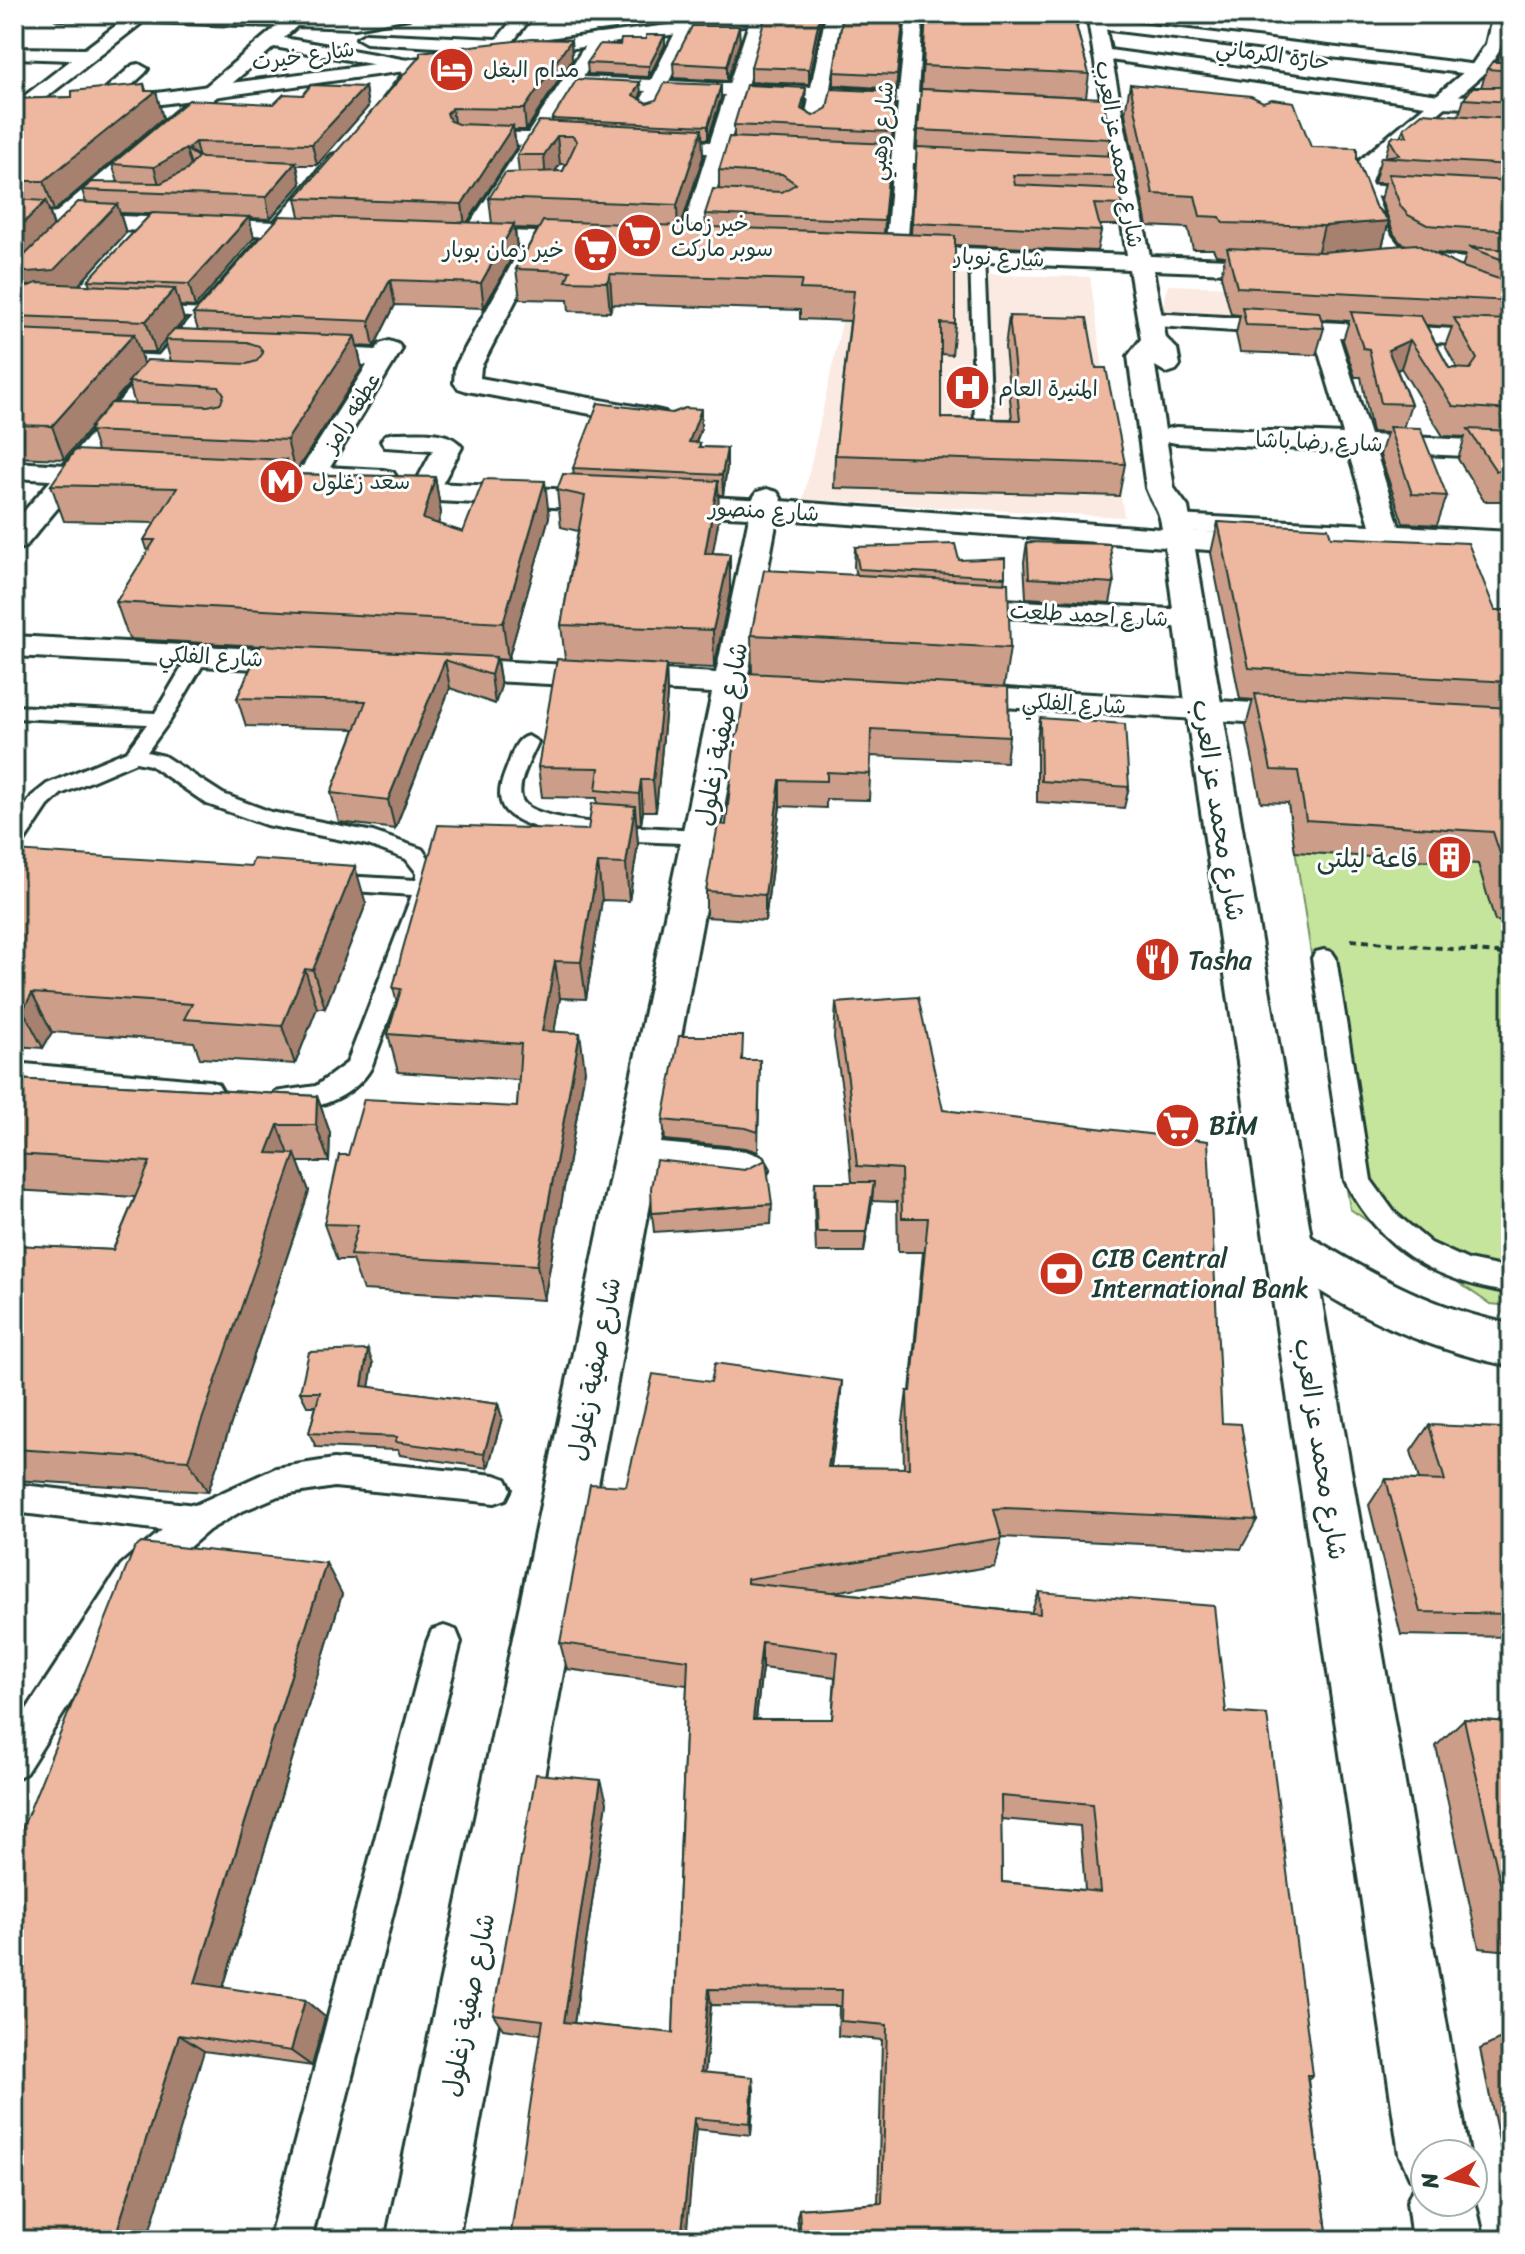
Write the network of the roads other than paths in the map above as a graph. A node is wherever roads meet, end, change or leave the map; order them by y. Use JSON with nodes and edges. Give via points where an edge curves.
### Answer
{"nodes":[{"id":1,"x":58,"y":14,"type":"edge"},
{"id":2,"x":403,"y":14,"type":"edge"},
{"id":3,"x":526,"y":14,"type":"edge"},
{"id":4,"x":788,"y":14,"type":"edge"},
{"id":5,"x":834,"y":14,"type":"edge"},
{"id":6,"x":915,"y":14,"type":"edge"},
{"id":7,"x":1175,"y":14,"type":"edge"},
{"id":8,"x":1501,"y":14,"type":"edge"},
{"id":9,"x":141,"y":15,"type":"edge"},
{"id":10,"x":763,"y":16,"type":"edge"},
{"id":11,"x":297,"y":18,"type":"edge"},
{"id":12,"x":1096,"y":19,"type":"edge"},
{"id":13,"x":423,"y":21,"type":"dead end"},
{"id":14,"x":1271,"y":23,"type":"dead end"},
{"id":15,"x":678,"y":24,"type":"edge"},
{"id":16,"x":1170,"y":32,"type":"junction"},
{"id":17,"x":364,"y":38,"type":"dead end"},
{"id":18,"x":598,"y":39,"type":"junction"},
{"id":19,"x":398,"y":40,"type":"junction"},
{"id":20,"x":272,"y":41,"type":"junction"},
{"id":21,"x":1255,"y":43,"type":"junction"},
{"id":22,"x":499,"y":49,"type":"junction"},
{"id":23,"x":1316,"y":50,"type":"junction"},
{"id":24,"x":14,"y":53,"type":"edge"},
{"id":25,"x":1102,"y":54,"type":"junction"},
{"id":26,"x":91,"y":55,"type":"junction"},
{"id":27,"x":407,"y":65,"type":"junction"},
{"id":28,"x":139,"y":69,"type":"dead end"},
{"id":29,"x":1478,"y":70,"type":"junction"},
{"id":30,"x":572,"y":82,"type":"junction"},
{"id":31,"x":658,"y":86,"type":"junction"},
{"id":32,"x":1286,"y":86,"type":"junction"},
{"id":33,"x":737,"y":90,"type":"junction"},
{"id":34,"x":207,"y":92,"type":"junction"},
{"id":35,"x":819,"y":94,"type":"junction"},
{"id":36,"x":908,"y":98,"type":"junction"},
{"id":37,"x":23,"y":99,"type":"edge"},
{"id":38,"x":1439,"y":101,"type":"junction"},
{"id":39,"x":1002,"y":102,"type":"edge"},
{"id":40,"x":101,"y":103,"type":"junction"},
{"id":41,"x":122,"y":103,"type":"junction"},
{"id":42,"x":1511,"y":103,"type":"edge"},
{"id":43,"x":379,"y":114,"type":"edge"},
{"id":44,"x":14,"y":115,"type":"edge"},
{"id":45,"x":1380,"y":119,"type":"dead end"},
{"id":46,"x":1409,"y":126,"type":"junction"},
{"id":47,"x":1435,"y":131,"type":"edge"},
{"id":48,"x":462,"y":136,"type":"edge"},
{"id":49,"x":535,"y":139,"type":"junction"},
{"id":50,"x":628,"y":143,"type":"junction"},
{"id":51,"x":351,"y":145,"type":"edge"},
{"id":52,"x":719,"y":148,"type":"junction"},
{"id":53,"x":807,"y":152,"type":"junction"},
{"id":54,"x":903,"y":157,"type":"junction"},
{"id":55,"x":997,"y":161,"type":"edge"},
{"id":56,"x":295,"y":174,"type":"edge"},
{"id":57,"x":324,"y":175,"type":"junction"},
{"id":58,"x":1363,"y":191,"type":"junction"},
{"id":59,"x":501,"y":193,"type":"junction"},
{"id":60,"x":90,"y":194,"type":"junction"},
{"id":61,"x":531,"y":194,"type":"edge"},
{"id":62,"x":116,"y":195,"type":"edge"},
{"id":63,"x":1511,"y":199,"type":"edge"},
{"id":64,"x":14,"y":219,"type":"edge"},
{"id":65,"x":70,"y":221,"type":"junction"},
{"id":66,"x":150,"y":225,"type":"junction"},
{"id":67,"x":275,"y":230,"type":"junction"},
{"id":68,"x":351,"y":232,"type":"edge"},
{"id":69,"x":427,"y":235,"type":"edge"},
{"id":70,"x":473,"y":236,"type":"junction"},
{"id":71,"x":536,"y":240,"type":"junction"},
{"id":72,"x":613,"y":242,"type":"edge"},
{"id":73,"x":59,"y":244,"type":"edge"},
{"id":74,"x":689,"y":245,"type":"edge"},
{"id":75,"x":129,"y":247,"type":"edge"},
{"id":76,"x":888,"y":252,"type":"joint"},
{"id":77,"x":977,"y":256,"type":"junction"},
{"id":78,"x":1408,"y":261,"type":"junction"},
{"id":79,"x":1139,"y":262,"type":"junction"},
{"id":80,"x":1379,"y":264,"type":"edge"},
{"id":81,"x":1301,"y":268,"type":"edge"},
{"id":82,"x":1511,"y":268,"type":"edge"},
{"id":83,"x":1511,"y":305,"type":"edge"},
{"id":84,"x":135,"y":311,"type":"edge"},
{"id":85,"x":206,"y":314,"type":"junction"},
{"id":86,"x":1324,"y":329,"type":"junction"},
{"id":87,"x":1152,"y":330,"type":"junction"},
{"id":88,"x":1423,"y":334,"type":"junction"},
{"id":89,"x":1511,"y":339,"type":"edge"},
{"id":90,"x":209,"y":350,"type":"edge"},
{"id":91,"x":273,"y":353,"type":"edge"},
{"id":92,"x":87,"y":356,"type":"edge"},
{"id":93,"x":1437,"y":362,"type":"edge"},
{"id":94,"x":175,"y":363,"type":"junction"},
{"id":95,"x":673,"y":421,"type":"edge"},
{"id":96,"x":983,"y":422,"type":"edge"},
{"id":97,"x":112,"y":424,"type":"junction"},
{"id":98,"x":142,"y":425,"type":"edge"},
{"id":99,"x":1176,"y":435,"type":"junction"},
{"id":100,"x":395,"y":441,"type":"dead end"},
{"id":101,"x":1360,"y":443,"type":"junction"},
{"id":102,"x":1511,"y":450,"type":"edge"},
{"id":103,"x":14,"y":459,"type":"edge"},
{"id":104,"x":75,"y":468,"type":"junction"},
{"id":105,"x":14,"y":470,"type":"edge"},
{"id":106,"x":146,"y":471,"type":"edge"},
{"id":107,"x":312,"y":474,"type":"junction"},
{"id":108,"x":431,"y":480,"type":"junction"},
{"id":109,"x":767,"y":504,"type":"junction"},
{"id":110,"x":1176,"y":523,"type":"junction"},
{"id":111,"x":1387,"y":534,"type":"junction"},
{"id":112,"x":14,"y":541,"type":"edge"},
{"id":113,"x":1504,"y":552,"type":"edge"},
{"id":114,"x":922,"y":605,"type":"edge"},
{"id":115,"x":1511,"y":613,"type":"edge"},
{"id":116,"x":1190,"y":619,"type":"junction"},
{"id":117,"x":14,"y":646,"type":"edge"},
{"id":118,"x":198,"y":656,"type":"junction"},
{"id":119,"x":340,"y":663,"type":"edge"},
{"id":120,"x":402,"y":666,"type":"edge"},
{"id":121,"x":732,"y":684,"type":"junction"},
{"id":122,"x":794,"y":687,"type":"edge"},
{"id":123,"x":920,"y":694,"type":"edge"},
{"id":124,"x":1203,"y":710,"type":"junction"},
{"id":125,"x":14,"y":712,"type":"edge"},
{"id":126,"x":1342,"y":717,"type":"edge"},
{"id":127,"x":161,"y":719,"type":"junction"},
{"id":128,"x":528,"y":742,"type":"dead end"},
{"id":129,"x":134,"y":755,"type":"junction"},
{"id":130,"x":701,"y":837,"type":"junction"},
{"id":131,"x":17,"y":852,"type":"edge"},
{"id":132,"x":301,"y":881,"type":"edge"},
{"id":133,"x":426,"y":888,"type":"junction"},
{"id":134,"x":1332,"y":948,"type":"road end"},
{"id":135,"x":14,"y":1072,"type":"edge"},
{"id":136,"x":228,"y":1093,"type":"edge"},
{"id":137,"x":258,"y":1096,"type":"edge"},
{"id":138,"x":636,"y":1158,"type":"junction"},
{"id":139,"x":746,"y":1169,"type":"edge"},
{"id":140,"x":1289,"y":1247,"type":"junction"},
{"id":141,"x":1511,"y":1281,"type":"edge"},
{"id":142,"x":1511,"y":1345,"type":"edge"},
{"id":143,"x":495,"y":1489,"type":"dead end"},
{"id":144,"x":14,"y":1498,"type":"edge"},
{"id":145,"x":198,"y":1520,"type":"junction"},
{"id":146,"x":444,"y":1642,"type":"dead end"},
{"id":147,"x":14,"y":1761,"type":"edge"},
{"id":148,"x":1431,"y":2138,"type":"edge"},
{"id":149,"x":1445,"y":2218,"type":"edge"},
{"id":150,"x":290,"y":2240,"type":"edge"},
{"id":151,"x":422,"y":2240,"type":"edge"},
{"id":152,"x":1448,"y":2240,"type":"edge"}],
"edges":[{"from":1,"to":9,"type":"street"},
{"from":2,"to":11,"type":"street","via":[[362,23]]},
{"from":3,"to":22,"type":"street"},
{"from":4,"to":10,"type":"street","name":"شارع خيرت"},
{"from":5,"to":35,"type":"street"},
{"from":6,"to":36,"type":"street","name":"شارع وهبي"},
{"from":7,"to":16,"type":"street"},
{"from":8,"to":29,"type":"street","via":[[1495,44]]},
{"from":9,"to":11,"type":"street"},
{"from":9,"to":26,"type":"street"},
{"from":10,"to":15,"type":"street","name":"شارع خيرت"},
{"from":10,"to":33,"type":"street"},
{"from":11,"to":20,"type":"street"},
{"from":12,"to":16,"type":"street"},
{"from":12,"to":25,"type":"street","name":"شارع محمد عز العرب"},
{"from":13,"to":19,"type":"street"},
{"from":14,"to":21,"type":"street"},
{"from":15,"to":18,"type":"street","name":"شارع خيرت"},
{"from":15,"to":31,"type":"street"},
{"from":16,"to":21,"type":"street"},
{"from":17,"to":19,"type":"street"},
{"from":18,"to":22,"type":"street","name":"شارع خيرت"},
{"from":18,"to":30,"type":"street"},
{"from":19,"to":22,"type":"street"},
{"from":20,"to":27,"type":"street"},
{"from":20,"to":34,"type":"street"},
{"from":21,"to":23,"type":"street"},
{"from":22,"to":27,"type":"street","name":"شارع خيرت"},
{"from":23,"to":29,"type":"street"},
{"from":23,"to":32,"type":"street"},
{"from":24,"to":26,"type":"street"},
{"from":25,"to":32,"type":"street","name":"حارة الكرماني"},
{"from":25,"to":79,"type":"street","name":"شارع محمد عز العرب","via":[[1114,85],[1103,107]]},
{"from":26,"to":37,"type":"street"},
{"from":27,"to":34,"type":"street","name":"شارع خيرت"},
{"from":27,"to":43,"type":"street","via":[[411,78]]},
{"from":28,"to":40,"type":"street"},
{"from":29,"to":38,"type":"street"},
{"from":30,"to":31,"type":"street"},
{"from":30,"to":49,"type":"street"},
{"from":31,"to":33,"type":"street"},
{"from":31,"to":50,"type":"street"},
{"from":32,"to":38,"type":"street","name":"حارة الكرماني"},
{"from":33,"to":35,"type":"street"},
{"from":33,"to":52,"type":"street"},
{"from":34,"to":41,"type":"street","name":"شارع خيرت"},
{"from":34,"to":60,"type":"street"},
{"from":35,"to":36,"type":"street"},
{"from":35,"to":53,"type":"street","via":[[821,123]]},
{"from":36,"to":39,"type":"street"},
{"from":36,"to":54,"type":"street","name":"شارع وهبي","via":[[898,126]]},
{"from":37,"to":40,"type":"street"},
{"from":37,"to":44,"type":"street"},
{"from":38,"to":42,"type":"street","name":"حارة الكرماني"},
{"from":38,"to":46,"type":"street"},
{"from":40,"to":41,"type":"street"},
{"from":41,"to":44,"type":"street","name":"شارع خيرت"},
{"from":45,"to":46,"type":"street"},
{"from":46,"to":47,"type":"street"},
{"from":46,"to":58,"type":"street","via":[[1367,164]]},
{"from":48,"to":49,"type":"street"},
{"from":49,"to":50,"type":"street"},
{"from":49,"to":59,"type":"street"},
{"from":50,"to":52,"type":"street"},
{"from":51,"to":57,"type":"street"},
{"from":52,"to":53,"type":"street"},
{"from":52,"to":74,"type":"street","via":[[710,201]]},
{"from":53,"to":54,"type":"street"},
{"from":54,"to":55,"type":"street"},
{"from":54,"to":76,"type":"street","name":"شارع وهبي"},
{"from":56,"to":57,"type":"street"},
{"from":57,"to":67,"type":"street"},
{"from":58,"to":63,"type":"street"},
{"from":58,"to":78,"type":"street","via":[[1380,237]]},
{"from":59,"to":61,"type":"street"},
{"from":59,"to":70,"type":"street"},
{"from":60,"to":62,"type":"street"},
{"from":60,"to":65,"type":"street"},
{"from":64,"to":65,"type":"street"},
{"from":65,"to":66,"type":"street"},
{"from":65,"to":73,"type":"street"},
{"from":66,"to":67,"type":"street"},
{"from":66,"to":75,"type":"street"},
{"from":67,"to":68,"type":"street"},
{"from":67,"to":85,"type":"street"},
{"from":69,"to":70,"type":"street"},
{"from":70,"to":71,"type":"street"},
{"from":71,"to":72,"type":"street"},
{"from":71,"to":95,"type":"street","via":[[468,367],[467,383]]},
{"from":76,"to":77,"type":"street","name":"شارع نوبار"},
{"from":77,"to":79,"type":"street","name":"شارع نوبار"},
{"from":77,"to":96,"type":"lane"},
{"from":78,"to":80,"type":"street"},
{"from":78,"to":82,"type":"street"},
{"from":78,"to":83,"type":"street"},
{"from":79,"to":81,"type":"street","name":"شارع نوبار"},
{"from":79,"to":87,"type":"street","name":"شارع محمد عز العرب"},
{"from":84,"to":85,"type":"lane"},
{"from":85,"to":94,"type":"street"},
{"from":86,"to":87,"type":"street"},
{"from":86,"to":88,"type":"street"},
{"from":86,"to":101,"type":"street"},
{"from":87,"to":99,"type":"street","name":"شارع محمد عز العرب","via":[[1165,354]]},
{"from":87,"to":110,"type":"street","name":"شارع محمد عز العرب","via":[[1141,356],[1161,493]]},
{"from":88,"to":89,"type":"street"},
{"from":88,"to":93,"type":"street"},
{"from":90,"to":94,"type":"street"},
{"from":91,"to":107,"type":"street","name":"عطفه رامز","via":[[386,354]]},
{"from":92,"to":94,"type":"lane"},
{"from":94,"to":97,"type":"street","via":[[149,381]]},
{"from":97,"to":98,"type":"street"},
{"from":97,"to":104,"type":"street"},
{"from":99,"to":101,"type":"street","name":"شارع رضا باشا"},
{"from":99,"to":110,"type":"street","name":"شارع محمد عز العرب","via":[[1184,495]]},
{"from":100,"to":108,"type":"street","via":[[448,447]]},
{"from":101,"to":102,"type":"street","name":"شارع رضا باشا"},
{"from":101,"to":111,"type":"street"},
{"from":103,"to":104,"type":"street"},
{"from":104,"to":105,"type":"street"},
{"from":104,"to":106,"type":"street"},
{"from":104,"to":112,"type":"street"},
{"from":107,"to":108,"type":"street","name":"شارع منصور"},
{"from":107,"to":109,"type":"street","name":"شارع منصور","via":[[201,474]]},
{"from":108,"to":109,"type":"street","name":"شارع منصور"},
{"from":109,"to":110,"type":"street","name":"شارع منصور"},
{"from":109,"to":121,"type":"street","name":"شارع صفية زغلول","via":[[765,596]]},
{"from":110,"to":111,"type":"street"},
{"from":110,"to":113,"type":"street"},
{"from":110,"to":116,"type":"street","name":"شارع محمد عز العرب"},
{"from":111,"to":113,"type":"street"},
{"from":113,"to":115,"type":"street"},
{"from":114,"to":116,"type":"street","name":"شارع احمد طلعت"},
{"from":116,"to":124,"type":"street","name":"شارع محمد عز العرب"},
{"from":117,"to":118,"type":"street","name":"شارع الفلكي"},
{"from":118,"to":119,"type":"street","name":"شارع الفلكي"},
{"from":118,"to":127,"type":"lane"},
{"from":120,"to":121,"type":"street"},
{"from":121,"to":122,"type":"street"},
{"from":121,"to":130,"type":"street","name":"شارع صفية زغلول"},
{"from":123,"to":124,"type":"street","name":"شارع الفلكي"},
{"from":124,"to":126,"type":"street","name":"شارع الفلكي"},
{"from":124,"to":140,"type":"street","name":"شارع محمد عز العرب"},
{"from":125,"to":127,"type":"lane"},
{"from":127,"to":129,"type":"lane"},
{"from":128,"to":130,"type":"lane","via":[[508,790],[520,814],[555,826]]},
{"from":129,"to":131,"type":"lane","via":[[54,789],[40,801]]},
{"from":129,"to":133,"type":"lane","via":[[157,760],[215,799],[266,818],[373,839],[414,854],[428,872]]},
{"from":130,"to":138,"type":"street","name":"شارع صفية زغلول"},
{"from":132,"to":133,"type":"lane"},
{"from":133,"to":137,"type":"lane","via":[[358,1068],[342,1086],[317,1097]]},
{"from":134,"to":141,"type":"lane","via":[[1358,1181],[1369,1202],[1406,1242],[1432,1258],[1460,1271]]},
{"from":135,"to":136,"type":"lane"},
{"from":138,"to":139,"type":"street"},
{"from":138,"to":151,"type":"street","name":"شارع صفية زغلول"},
{"from":140,"to":142,"type":"street","via":[[1352,1287],[1419,1319]]},
{"from":140,"to":148,"type":"street","name":"شارع محمد عز العرب"},
{"from":143,"to":145,"type":"lane","via":[[334,1473],[276,1482]]},
{"from":144,"to":145,"type":"lane"},
{"from":145,"to":147,"type":"lane","via":[[132,1576]]},
{"from":146,"to":150,"type":"lane"},
{"from":149,"to":152,"type":"street"}]}
